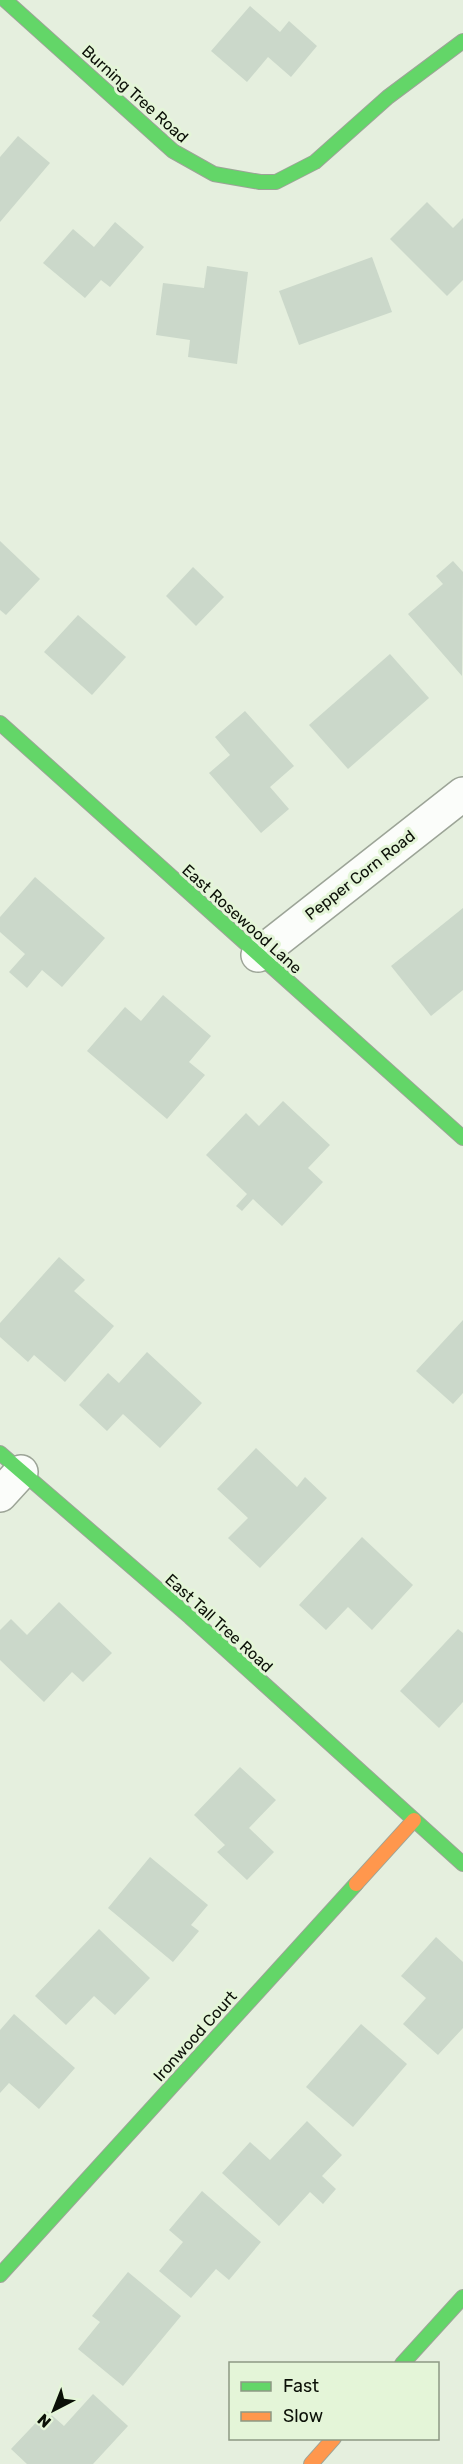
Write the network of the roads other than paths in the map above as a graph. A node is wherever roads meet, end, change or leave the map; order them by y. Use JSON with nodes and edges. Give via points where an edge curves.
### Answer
{"nodes":[{"id":1,"x":5,"y":0,"type":"edge"},
{"id":2,"x":463,"y":41,"type":"edge"},
{"id":3,"x":0,"y":723,"type":"edge"},
{"id":4,"x":463,"y":794,"type":"edge"},
{"id":5,"x":258,"y":955,"type":"junction"},
{"id":6,"x":463,"y":1138,"type":"edge"},
{"id":7,"x":7,"y":1473,"type":"edge"},
{"id":8,"x":414,"y":1820,"type":"junction"},
{"id":9,"x":463,"y":1864,"type":"edge"},
{"id":10,"x":0,"y":2275,"type":"edge"},
{"id":11,"x":463,"y":2297,"type":"edge"},
{"id":12,"x":404,"y":2362,"type":"edge"},
{"id":13,"x":333,"y":2440,"type":"edge"},
{"id":14,"x":311,"y":2464,"type":"edge"}],
"edges":[{"from":1,"to":2,"type":"street","name":"Burning Tree Road","via":[[186,160],[214,174],[260,182],[276,182],[305,169],[388,97]]},
{"from":3,"to":5,"type":"street","name":"East Rosewood Lane"},
{"from":4,"to":5,"type":"street","name":"Pepper Corn Road"},
{"from":5,"to":6,"type":"street","name":"East Rosewood Lane"},
{"from":7,"to":8,"type":"street","name":"East Tall Tree Road","via":[[190,1617]]},
{"from":8,"to":9,"type":"street","name":"East Tall Tree Road"},
{"from":8,"to":10,"type":"street","name":"Ironwood Court"},
{"from":11,"to":12,"type":"street"},
{"from":13,"to":14,"type":"street"}]}
